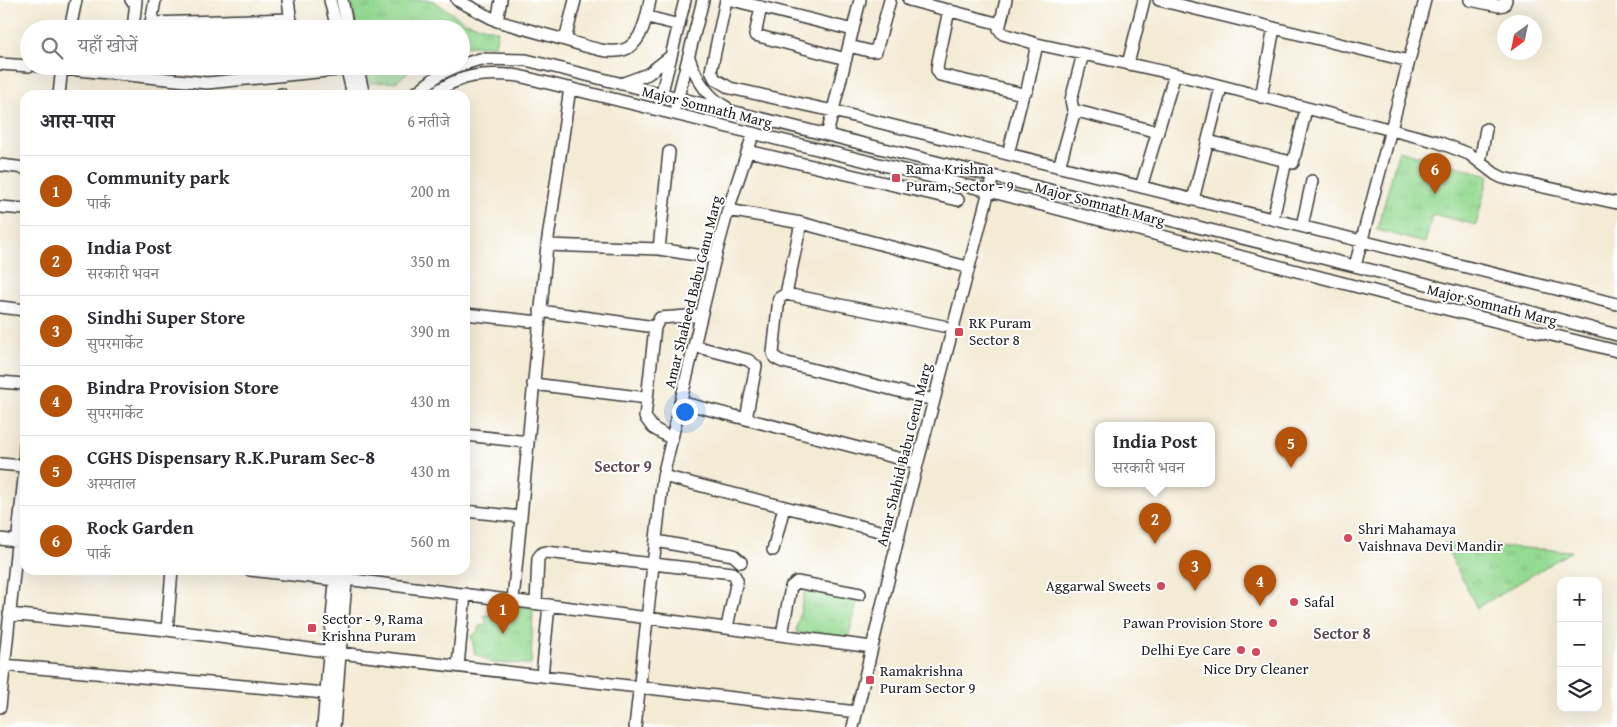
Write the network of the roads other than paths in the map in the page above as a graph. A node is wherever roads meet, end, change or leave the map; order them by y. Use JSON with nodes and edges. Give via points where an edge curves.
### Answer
{"nodes":[{"id":1,"x":76,"y":0,"type":"edge"},
{"id":2,"x":131,"y":0,"type":"edge"},
{"id":3,"x":155,"y":0,"type":"edge"},
{"id":4,"x":288,"y":0,"type":"edge"},
{"id":5,"x":330,"y":0,"type":"edge"},
{"id":6,"x":342,"y":0,"type":"edge"},
{"id":7,"x":457,"y":0,"type":"edge"},
{"id":8,"x":501,"y":0,"type":"edge"},
{"id":9,"x":575,"y":0,"type":"edge"},
{"id":10,"x":650,"y":0,"type":"edge"},
{"id":11,"x":685,"y":0,"type":"edge"},
{"id":12,"x":703,"y":0,"type":"edge"},
{"id":13,"x":726,"y":0,"type":"edge"},
{"id":14,"x":732,"y":0,"type":"edge"},
{"id":15,"x":860,"y":0,"type":"edge"},
{"id":16,"x":890,"y":0,"type":"edge"},
{"id":17,"x":909,"y":0,"type":"edge"},
{"id":18,"x":1006,"y":0,"type":"edge"},
{"id":19,"x":1144,"y":0,"type":"edge"},
{"id":20,"x":1159,"y":0,"type":"edge"},
{"id":21,"x":1425,"y":0,"type":"edge"},
{"id":22,"x":1470,"y":0,"type":"edge"},
{"id":23,"x":1506,"y":0,"type":"edge"},
{"id":24,"x":761,"y":7,"type":"junction"},
{"id":25,"x":949,"y":10,"type":"junction"},
{"id":26,"x":648,"y":17,"type":"junction"},
{"id":27,"x":72,"y":20,"type":"edge"},
{"id":28,"x":134,"y":20,"type":"edge"},
{"id":29,"x":151,"y":20,"type":"edge"},
{"id":30,"x":290,"y":20,"type":"edge"},
{"id":31,"x":335,"y":20,"type":"edge"},
{"id":32,"x":346,"y":20,"type":"edge"},
{"id":33,"x":497,"y":21,"type":"junction"},
{"id":34,"x":1000,"y":24,"type":"junction"},
{"id":35,"x":679,"y":25,"type":"junction"},
{"id":36,"x":1274,"y":28,"type":"junction"},
{"id":37,"x":853,"y":30,"type":"junction"},
{"id":38,"x":565,"y":40,"type":"junction"},
{"id":39,"x":1037,"y":44,"type":"junction"},
{"id":40,"x":849,"y":46,"type":"junction"},
{"id":41,"x":1083,"y":54,"type":"junction"},
{"id":42,"x":671,"y":56,"type":"junction"},
{"id":43,"x":689,"y":58,"type":"junction"},
{"id":44,"x":846,"y":59,"type":"junction"},
{"id":45,"x":1409,"y":61,"type":"junction"},
{"id":46,"x":470,"y":63,"type":"edge"},
{"id":47,"x":0,"y":64,"type":"edge"},
{"id":48,"x":1128,"y":64,"type":"junction"},
{"id":49,"x":20,"y":65,"type":"edge"},
{"id":50,"x":1175,"y":74,"type":"junction"},
{"id":51,"x":60,"y":75,"type":"edge"},
{"id":52,"x":159,"y":75,"type":"edge"},
{"id":53,"x":275,"y":75,"type":"edge"},
{"id":54,"x":352,"y":75,"type":"edge"},
{"id":55,"x":355,"y":75,"type":"edge"},
{"id":56,"x":439,"y":75,"type":"edge"},
{"id":57,"x":620,"y":84,"type":"junction"},
{"id":58,"x":1221,"y":87,"type":"junction"},
{"id":59,"x":570,"y":88,"type":"junction"},
{"id":60,"x":206,"y":89,"type":"edge"},
{"id":61,"x":59,"y":90,"type":"edge"},
{"id":62,"x":353,"y":90,"type":"edge"},
{"id":63,"x":362,"y":90,"type":"edge"},
{"id":64,"x":419,"y":90,"type":"edge"},
{"id":65,"x":440,"y":90,"type":"edge"},
{"id":66,"x":661,"y":94,"type":"junction"},
{"id":67,"x":1023,"y":94,"type":"junction"},
{"id":68,"x":1261,"y":97,"type":"junction"},
{"id":69,"x":677,"y":98,"type":"junction"},
{"id":70,"x":1306,"y":109,"type":"junction"},
{"id":71,"x":657,"y":110,"type":"junction"},
{"id":72,"x":1075,"y":110,"type":"junction"},
{"id":73,"x":833,"y":111,"type":"junction"},
{"id":74,"x":735,"y":112,"type":"junction"},
{"id":75,"x":674,"y":113,"type":"junction"},
{"id":76,"x":1486,"y":129,"type":"dead end"},
{"id":77,"x":1391,"y":130,"type":"junction"},
{"id":78,"x":1158,"y":132,"type":"junction"},
{"id":79,"x":827,"y":134,"type":"junction"},
{"id":80,"x":752,"y":135,"type":"junction"},
{"id":81,"x":1208,"y":141,"type":"junction"},
{"id":82,"x":748,"y":151,"type":"junction"},
{"id":83,"x":669,"y":152,"type":"dead end"},
{"id":84,"x":1008,"y":154,"type":"junction"},
{"id":85,"x":1283,"y":160,"type":"junction"},
{"id":86,"x":1480,"y":162,"type":"junction"},
{"id":87,"x":0,"y":165,"type":"edge"},
{"id":88,"x":20,"y":167,"type":"edge"},
{"id":89,"x":1059,"y":167,"type":"junction"},
{"id":90,"x":993,"y":177,"type":"junction"},
{"id":91,"x":1312,"y":181,"type":"dead end"},
{"id":92,"x":1141,"y":187,"type":"junction"},
{"id":93,"x":989,"y":191,"type":"junction"},
{"id":94,"x":958,"y":200,"type":"dead end"},
{"id":95,"x":1193,"y":200,"type":"junction"},
{"id":96,"x":1617,"y":203,"type":"edge"},
{"id":97,"x":0,"y":207,"type":"edge"},
{"id":98,"x":20,"y":209,"type":"edge"},
{"id":99,"x":728,"y":210,"type":"junction"},
{"id":100,"x":1273,"y":219,"type":"junction"},
{"id":101,"x":801,"y":223,"type":"junction"},
{"id":102,"x":1302,"y":226,"type":"junction"},
{"id":103,"x":1362,"y":241,"type":"junction"},
{"id":104,"x":547,"y":245,"type":"junction"},
{"id":105,"x":658,"y":249,"type":"junction"},
{"id":106,"x":715,"y":258,"type":"junction"},
{"id":107,"x":1355,"y":266,"type":"junction"},
{"id":108,"x":967,"y":267,"type":"junction"},
{"id":109,"x":786,"y":294,"type":"junction"},
{"id":110,"x":1617,"y":304,"type":"edge"},
{"id":111,"x":0,"y":307,"type":"edge"},
{"id":112,"x":20,"y":309,"type":"edge"},
{"id":113,"x":470,"y":314,"type":"edge"},
{"id":114,"x":701,"y":314,"type":"junction"},
{"id":115,"x":540,"y":316,"type":"junction"},
{"id":116,"x":655,"y":326,"type":"junction"},
{"id":117,"x":943,"y":326,"type":"dead end"},
{"id":118,"x":1617,"y":334,"type":"edge"},
{"id":119,"x":694,"y":346,"type":"junction"},
{"id":120,"x":1617,"y":351,"type":"edge"},
{"id":121,"x":0,"y":382,"type":"edge"},
{"id":122,"x":20,"y":384,"type":"edge"},
{"id":123,"x":533,"y":384,"type":"junction"},
{"id":124,"x":647,"y":398,"type":"junction"},
{"id":125,"x":934,"y":400,"type":"junction"},
{"id":126,"x":680,"y":402,"type":"junction"},
{"id":127,"x":746,"y":420,"type":"junction"},
{"id":128,"x":470,"y":436,"type":"edge"},
{"id":129,"x":672,"y":439,"type":"junction"},
{"id":130,"x":528,"y":442,"type":"junction"},
{"id":131,"x":917,"y":463,"type":"junction"},
{"id":132,"x":0,"y":464,"type":"edge"},
{"id":133,"x":20,"y":472,"type":"edge"},
{"id":134,"x":663,"y":476,"type":"junction"},
{"id":135,"x":784,"y":507,"type":"junction"},
{"id":136,"x":20,"y":508,"type":"edge"},
{"id":137,"x":470,"y":512,"type":"edge"},
{"id":138,"x":521,"y":517,"type":"junction"},
{"id":139,"x":899,"y":536,"type":"junction"},
{"id":140,"x":0,"y":539,"type":"edge"},
{"id":141,"x":16,"y":541,"type":"junction"},
{"id":142,"x":656,"y":541,"type":"junction"},
{"id":143,"x":773,"y":550,"type":"dead end"},
{"id":144,"x":741,"y":562,"type":"dead end"},
{"id":145,"x":653,"y":564,"type":"junction"},
{"id":146,"x":172,"y":575,"type":"edge"},
{"id":147,"x":341,"y":575,"type":"edge"},
{"id":148,"x":465,"y":594,"type":"junction"},
{"id":149,"x":860,"y":594,"type":"dead end"},
{"id":150,"x":513,"y":600,"type":"junction"},
{"id":151,"x":536,"y":603,"type":"junction"},
{"id":152,"x":549,"y":605,"type":"junction"},
{"id":153,"x":647,"y":617,"type":"junction"},
{"id":154,"x":6,"y":620,"type":"edge"},
{"id":155,"x":727,"y":627,"type":"junction"},
{"id":156,"x":167,"y":630,"type":"junction"},
{"id":157,"x":782,"y":634,"type":"junction"},
{"id":158,"x":872,"y":647,"type":"junction"},
{"id":159,"x":334,"y":652,"type":"junction"},
{"id":160,"x":3,"y":665,"type":"junction"},
{"id":161,"x":458,"y":666,"type":"junction"},
{"id":162,"x":542,"y":676,"type":"junction"},
{"id":163,"x":639,"y":687,"type":"junction"},
{"id":164,"x":325,"y":693,"type":"junction"},
{"id":165,"x":0,"y":707,"type":"edge"},
{"id":166,"x":857,"y":712,"type":"junction"},
{"id":167,"x":323,"y":727,"type":"edge"},
{"id":168,"x":334,"y":727,"type":"edge"},
{"id":169,"x":635,"y":727,"type":"edge"},
{"id":170,"x":853,"y":727,"type":"edge"}],
"edges":[{"from":1,"to":27,"type":"street"},
{"from":2,"to":28,"type":"street","via":[[136,1]]},
{"from":3,"to":29,"type":"street"},
{"from":4,"to":30,"type":"street"},
{"from":5,"to":31,"type":"street"},
{"from":6,"to":32,"type":"street"},
{"from":7,"to":33,"type":"street"},
{"from":8,"to":33,"type":"street"},
{"from":9,"to":38,"type":"street"},
{"from":10,"to":26,"type":"street"},
{"from":11,"to":35,"type":"street"},
{"from":12,"to":43,"type":"street"},
{"from":13,"to":73,"type":"street","via":[[711,71],[715,79],[730,88]]},
{"from":14,"to":24,"type":"street"},
{"from":15,"to":37,"type":"street"},
{"from":16,"to":40,"type":"street","via":[[876,50]]},
{"from":17,"to":25,"type":"street"},
{"from":18,"to":34,"type":"street"},
{"from":19,"to":48,"type":"street"},
{"from":20,"to":36,"type":"street"},
{"from":21,"to":45,"type":"street"},
{"from":22,"to":23,"type":"street","via":[[1499,6]]},
{"from":24,"to":37,"type":"street"},
{"from":24,"to":44,"type":"street","via":[[755,35]]},
{"from":25,"to":34,"type":"street"},
{"from":25,"to":67,"type":"street","via":[[937,73]]},
{"from":26,"to":35,"type":"street"},
{"from":26,"to":38,"type":"street","via":[[634,43],[628,50],[618,53]]},
{"from":33,"to":38,"type":"street"},
{"from":34,"to":39,"type":"street","via":[[1003,34]]},
{"from":35,"to":42,"type":"street"},
{"from":36,"to":45,"type":"street"},
{"from":36,"to":68,"type":"street"},
{"from":37,"to":40,"type":"street"},
{"from":39,"to":41,"type":"street"},
{"from":39,"to":67,"type":"street"},
{"from":40,"to":44,"type":"street"},
{"from":41,"to":48,"type":"street"},
{"from":41,"to":72,"type":"street","via":[[1071,100]]},
{"from":42,"to":57,"type":"street","via":[[648,74]]},
{"from":42,"to":66,"type":"street"},
{"from":43,"to":69,"type":"street"},
{"from":43,"to":74,"type":"street","via":[[706,90]]},
{"from":44,"to":73,"type":"street"},
{"from":45,"to":77,"type":"street"},
{"from":46,"to":57,"type":"street","name":"Major Somnath Marg","via":[[526,60]]},
{"from":47,"to":49,"type":"street"},
{"from":48,"to":50,"type":"street"},
{"from":50,"to":58,"type":"street"},
{"from":50,"to":78,"type":"street"},
{"from":51,"to":61,"type":"street"},
{"from":52,"to":60,"type":"street"},
{"from":53,"to":60,"type":"street"},
{"from":54,"to":62,"type":"street"},
{"from":55,"to":63,"type":"street"},
{"from":56,"to":64,"type":"street","name":"Major Somnath Marg"},
{"from":57,"to":66,"type":"street","name":"Major Somnath Marg"},
{"from":58,"to":68,"type":"street"},
{"from":58,"to":81,"type":"street"},
{"from":59,"to":65,"type":"street","name":"Major Somnath Marg","via":[[519,76],[485,73],[459,79]]},
{"from":59,"to":71,"type":"street","name":"Major Somnath Marg"},
{"from":59,"to":104,"type":"street"},
{"from":66,"to":69,"type":"street","name":"Major Somnath Marg"},
{"from":66,"to":71,"type":"street"},
{"from":67,"to":84,"type":"street"},
{"from":68,"to":70,"type":"street"},
{"from":69,"to":74,"type":"street","name":"Major Somnath Marg"},
{"from":69,"to":75,"type":"street"},
{"from":70,"to":77,"type":"street"},
{"from":70,"to":85,"type":"street","via":[[1293,163]]},
{"from":71,"to":75,"type":"street","name":"Major Somnath Marg"},
{"from":72,"to":78,"type":"street"},
{"from":72,"to":89,"type":"street"},
{"from":73,"to":79,"type":"street"},
{"from":73,"to":84,"type":"street"},
{"from":74,"to":79,"type":"street","name":"Major Somnath Marg"},
{"from":75,"to":80,"type":"street","name":"Major Somnath Marg"},
{"from":76,"to":86,"type":"street"},
{"from":77,"to":86,"type":"street","via":[[1457,148]]},
{"from":77,"to":103,"type":"street"},
{"from":78,"to":92,"type":"street"},
{"from":79,"to":90,"type":"street","name":"Major Somnath Marg"},
{"from":80,"to":82,"type":"street","name":"Amar Shaheed Babu Ganu Marg"},
{"from":80,"to":93,"type":"street","name":"Major Somnath Marg"},
{"from":81,"to":85,"type":"street"},
{"from":81,"to":95,"type":"street"},
{"from":82,"to":94,"type":"street"},
{"from":82,"to":99,"type":"street","name":"Amar Shaheed Babu Ganu Marg"},
{"from":83,"to":105,"type":"street"},
{"from":84,"to":89,"type":"street"},
{"from":85,"to":100,"type":"street","via":[[1286,161]]},
{"from":86,"to":96,"type":"street","via":[[1503,178]]},
{"from":87,"to":88,"type":"street"},
{"from":89,"to":92,"type":"street"},
{"from":90,"to":93,"type":"street","name":"Amar Shahid Babu Genu Marg"},
{"from":90,"to":107,"type":"street","name":"Major Somnath Marg"},
{"from":91,"to":102,"type":"street"},
{"from":92,"to":95,"type":"street"},
{"from":93,"to":108,"type":"street","name":"Amar Shahid Babu Genu Marg"},
{"from":93,"to":120,"type":"street","name":"Major Somnath Marg"},
{"from":95,"to":100,"type":"street"},
{"from":97,"to":98,"type":"street"},
{"from":99,"to":101,"type":"street"},
{"from":99,"to":106,"type":"street","name":"Amar Shaheed Babu Ganu Marg"},
{"from":100,"to":102,"type":"street"},
{"from":101,"to":108,"type":"street"},
{"from":101,"to":109,"type":"street"},
{"from":102,"to":103,"type":"street"},
{"from":103,"to":107,"type":"street"},
{"from":103,"to":110,"type":"street"},
{"from":104,"to":105,"type":"street"},
{"from":104,"to":115,"type":"street"},
{"from":105,"to":106,"type":"street"},
{"from":106,"to":114,"type":"street","name":"Amar Shaheed Babu Ganu Marg"},
{"from":107,"to":118,"type":"street","name":"Major Somnath Marg"},
{"from":108,"to":125,"type":"street","name":"Amar Shahid Babu Genu Marg"},
{"from":109,"to":117,"type":"street"},
{"from":109,"to":125,"type":"street","via":[[779,298],[775,358]]},
{"from":111,"to":112,"type":"street"},
{"from":113,"to":115,"type":"street"},
{"from":114,"to":116,"type":"street","via":[[660,318]]},
{"from":114,"to":119,"type":"street","name":"Amar Shaheed Babu Ganu Marg"},
{"from":115,"to":116,"type":"street"},
{"from":115,"to":123,"type":"street"},
{"from":116,"to":124,"type":"street"},
{"from":119,"to":126,"type":"street","name":"Amar Shaheed Babu Ganu Marg"},
{"from":119,"to":127,"type":"street","via":[[748,360],[756,366]]},
{"from":121,"to":122,"type":"street"},
{"from":123,"to":124,"type":"street"},
{"from":123,"to":130,"type":"street"},
{"from":124,"to":129,"type":"street","via":[[645,417],[648,424]]},
{"from":125,"to":131,"type":"street","name":"Amar Shahid Babu Genu Marg"},
{"from":126,"to":127,"type":"street"},
{"from":126,"to":129,"type":"street","name":"Amar Shaheed Babu Ganu Marg"},
{"from":127,"to":131,"type":"street"},
{"from":128,"to":130,"type":"street"},
{"from":129,"to":134,"type":"street","name":"Amar Shaheed Babu Ganu Marg"},
{"from":130,"to":138,"type":"street"},
{"from":131,"to":139,"type":"street","name":"Amar Shahid Babu Genu Marg"},
{"from":132,"to":133,"type":"street"},
{"from":134,"to":135,"type":"street"},
{"from":134,"to":142,"type":"street","name":"Amar Shaheed Babu Ganu Marg"},
{"from":135,"to":139,"type":"street"},
{"from":135,"to":143,"type":"street"},
{"from":136,"to":141,"type":"street"},
{"from":137,"to":138,"type":"street"},
{"from":138,"to":150,"type":"street"},
{"from":139,"to":158,"type":"street","name":"Amar Shahid Babu Genu Marg"},
{"from":140,"to":141,"type":"street"},
{"from":141,"to":154,"type":"street"},
{"from":142,"to":144,"type":"street","via":[[733,555]]},
{"from":142,"to":145,"type":"street","name":"Amar Shaheed Babu Ganu Marg"},
{"from":145,"to":151,"type":"street","via":[[542,553],[538,558]]},
{"from":145,"to":153,"type":"street","name":"Amar Shaheed Babu Ganu Marg"},
{"from":145,"to":155,"type":"street","via":[[737,577]]},
{"from":146,"to":156,"type":"street"},
{"from":147,"to":148,"type":"street"},
{"from":147,"to":159,"type":"street"},
{"from":148,"to":150,"type":"street"},
{"from":148,"to":161,"type":"street"},
{"from":149,"to":157,"type":"street","via":[[797,582],[791,587]]},
{"from":150,"to":151,"type":"street"},
{"from":151,"to":152,"type":"street"},
{"from":152,"to":153,"type":"street"},
{"from":152,"to":162,"type":"street"},
{"from":153,"to":155,"type":"street"},
{"from":153,"to":163,"type":"street","name":"Amar Shaheed Babu Ganu Marg"},
{"from":154,"to":156,"type":"street"},
{"from":154,"to":160,"type":"street"},
{"from":155,"to":157,"type":"street"},
{"from":156,"to":159,"type":"street"},
{"from":157,"to":158,"type":"street"},
{"from":158,"to":166,"type":"street","name":"Amar Shahid Babu Genu Marg"},
{"from":159,"to":161,"type":"street"},
{"from":159,"to":164,"type":"street"},
{"from":159,"to":168,"type":"street"},
{"from":160,"to":164,"type":"street"},
{"from":160,"to":165,"type":"street"},
{"from":161,"to":162,"type":"street"},
{"from":162,"to":163,"type":"street"},
{"from":163,"to":166,"type":"street"},
{"from":163,"to":169,"type":"street","name":"Amar Shaheed Babu Ganu Marg"},
{"from":164,"to":167,"type":"street"},
{"from":166,"to":170,"type":"street","name":"Amar Shahid Babu Genu Marg"}]}
